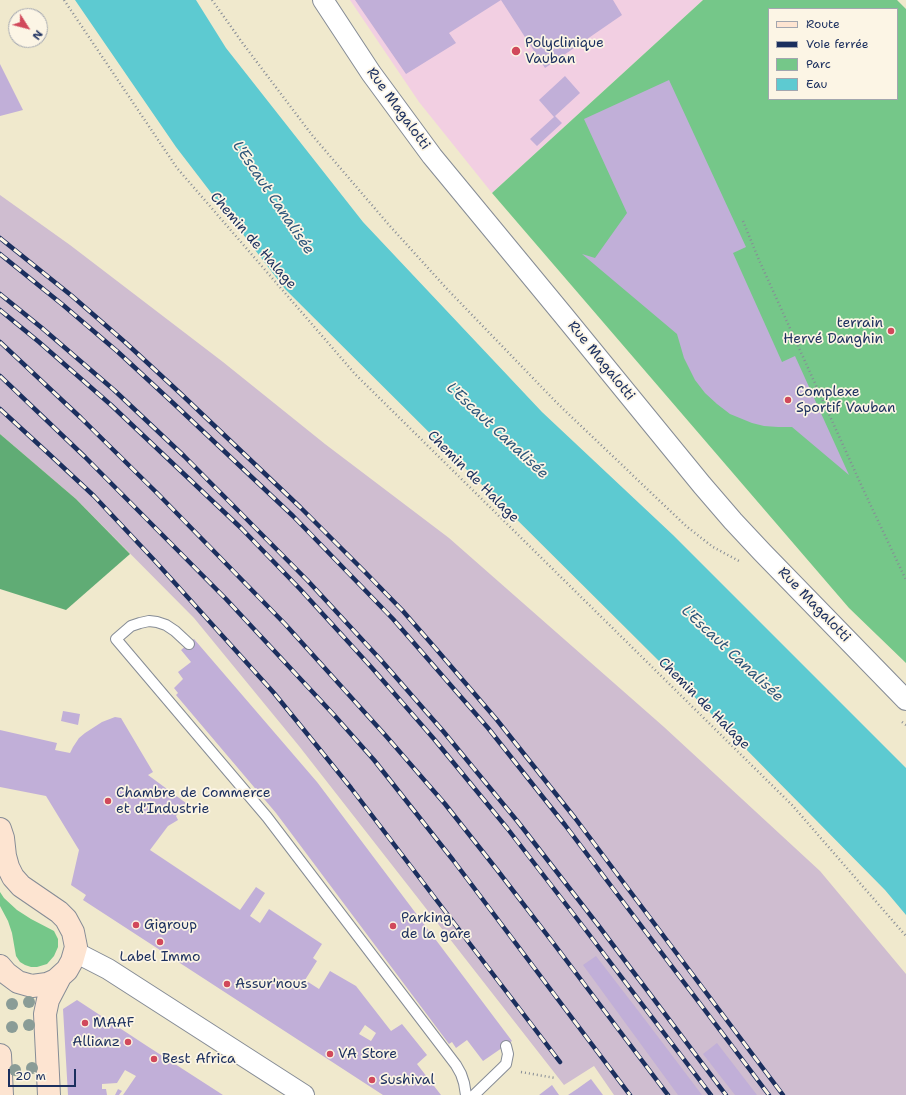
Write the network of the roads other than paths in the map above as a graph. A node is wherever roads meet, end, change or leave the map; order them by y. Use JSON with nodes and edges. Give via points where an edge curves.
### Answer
{"nodes":[{"id":1,"x":323,"y":0,"type":"edge"},
{"id":2,"x":189,"y":644,"type":"dead end"},
{"id":3,"x":906,"y":700,"type":"edge"},
{"id":4,"x":0,"y":829,"type":"edge"},
{"id":5,"x":75,"y":952,"type":"junction"},
{"id":6,"x":0,"y":966,"type":"edge"},
{"id":7,"x":60,"y":977,"type":"junction"},
{"id":8,"x":506,"y":1046,"type":"dead end"},
{"id":9,"x":0,"y":1055,"type":"edge"},
{"id":10,"x":2,"y":1095,"type":"edge"},
{"id":11,"x":49,"y":1095,"type":"edge"},
{"id":12,"x":304,"y":1095,"type":"edge"},
{"id":13,"x":466,"y":1095,"type":"edge"},
{"id":14,"x":474,"y":1095,"type":"edge"}],
"edges":[{"from":1,"to":3,"type":"street","name":"Rue Magalotti","via":[[371,73],[432,156],[702,485],[733,521]]},
{"from":2,"to":13,"type":"lane","via":[[166,625],[149,621],[131,626],[116,639],[267,817],[456,1066],[461,1074]]},
{"from":4,"to":5,"type":"main road","via":[[12,877],[66,919],[75,937]]},
{"from":5,"to":7,"type":"main road","via":[[70,966]]},
{"from":5,"to":12,"type":"street","via":[[108,969]]},
{"from":6,"to":7,"type":"main road","via":[[14,980],[27,985],[47,984]]},
{"from":7,"to":11,"type":"main road","via":[[48,1000],[45,1014]]},
{"from":8,"to":14,"type":"lane","via":[[508,1058],[502,1068]]},
{"from":9,"to":10,"type":"main road"}]}
